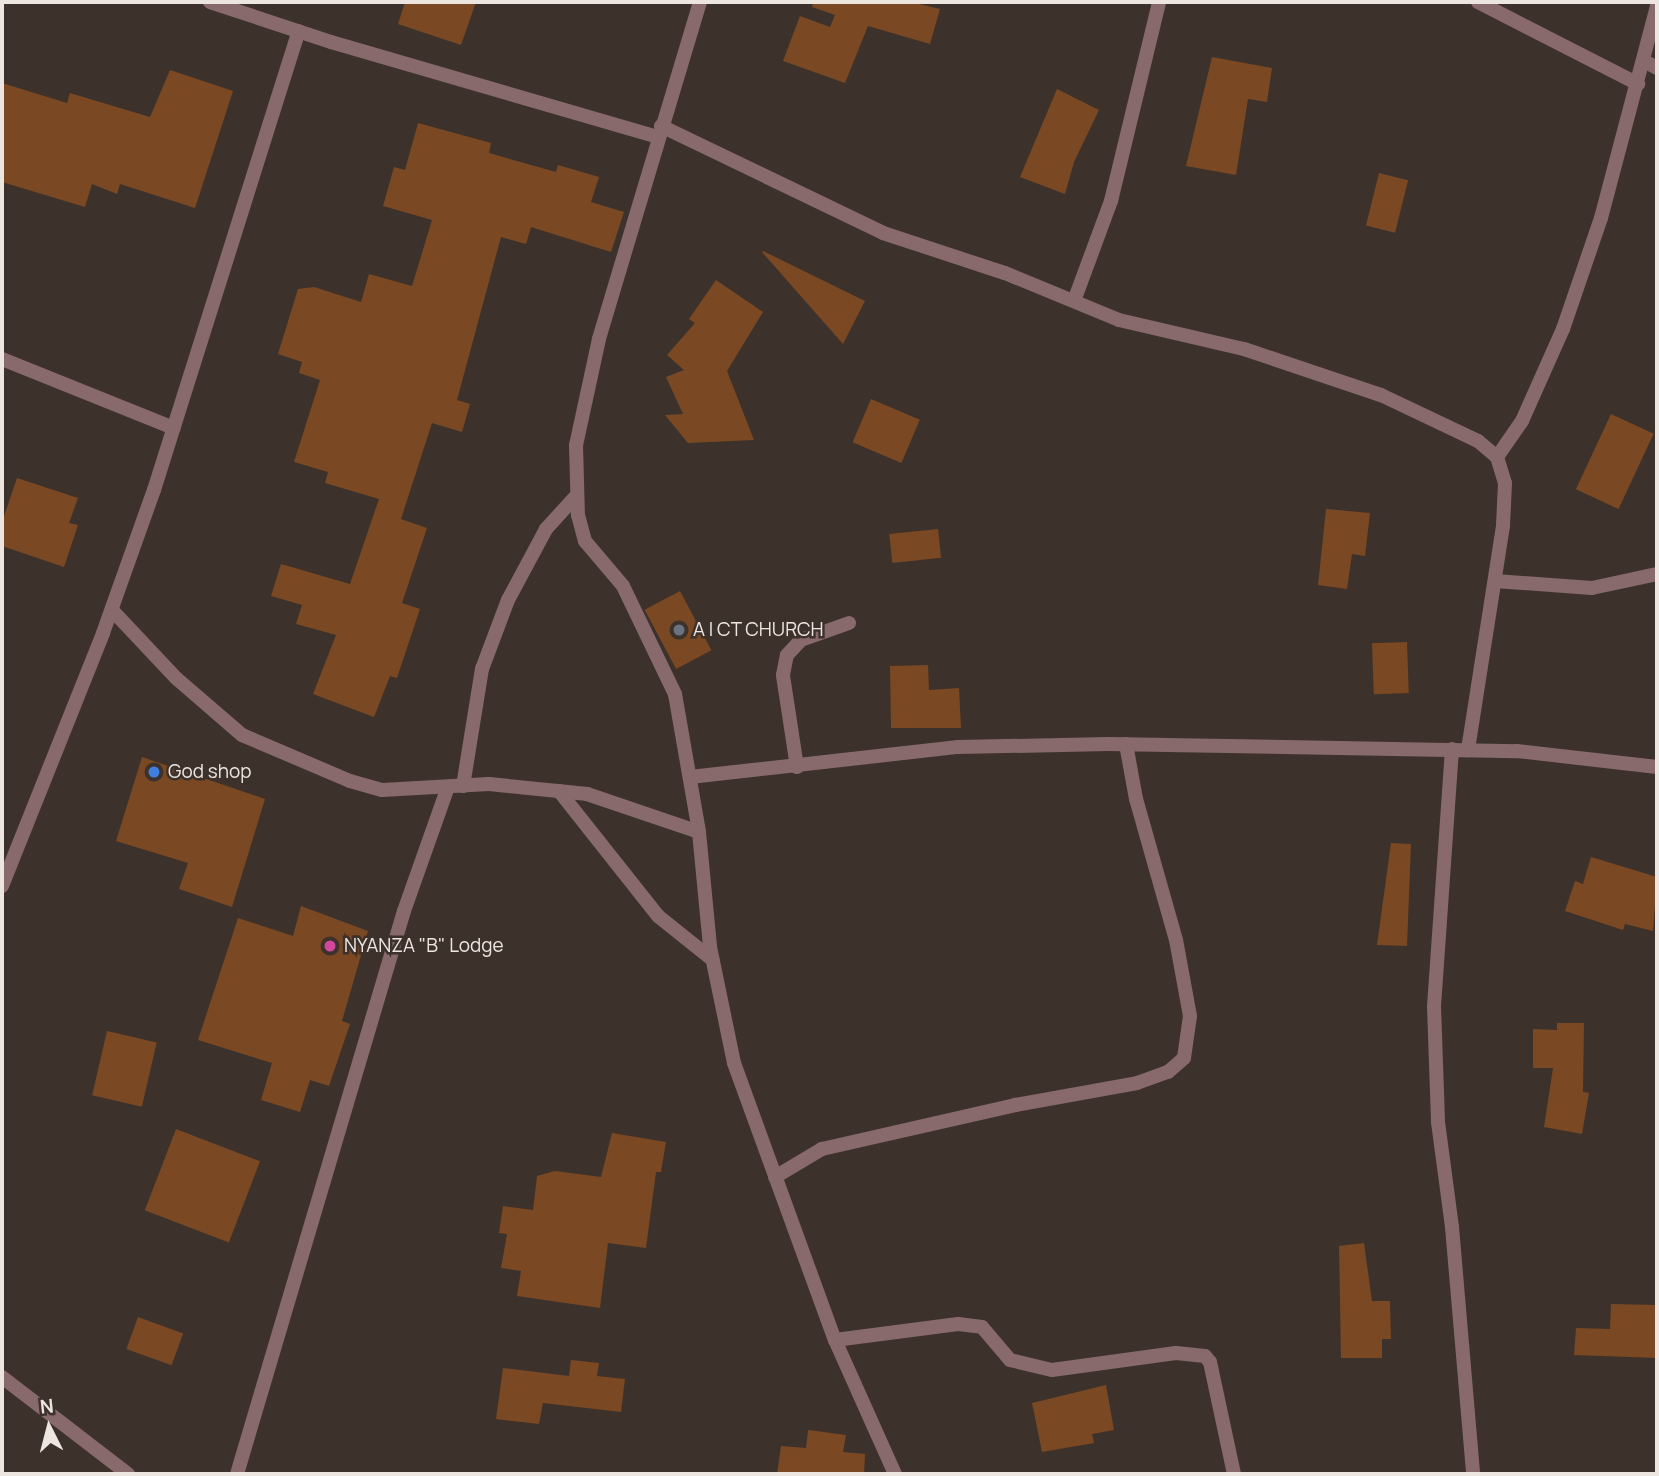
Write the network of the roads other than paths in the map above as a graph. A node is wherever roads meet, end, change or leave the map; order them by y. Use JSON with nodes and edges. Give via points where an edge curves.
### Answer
{"nodes":[{"id":1,"x":210,"y":2,"type":"edge"},
{"id":2,"x":700,"y":2,"type":"edge"},
{"id":3,"x":1159,"y":2,"type":"edge"},
{"id":4,"x":1478,"y":2,"type":"edge"},
{"id":5,"x":1657,"y":6,"type":"edge"},
{"id":6,"x":299,"y":32,"type":"junction"},
{"id":7,"x":1644,"y":61,"type":"junction"},
{"id":8,"x":1657,"y":68,"type":"edge"},
{"id":9,"x":1638,"y":84,"type":"junction"},
{"id":10,"x":659,"y":132,"type":"junction"},
{"id":11,"x":1074,"y":301,"type":"junction"},
{"id":12,"x":2,"y":359,"type":"edge"},
{"id":13,"x":174,"y":428,"type":"junction"},
{"id":14,"x":1497,"y":457,"type":"junction"},
{"id":15,"x":576,"y":496,"type":"junction"},
{"id":16,"x":1657,"y":574,"type":"edge"},
{"id":17,"x":1494,"y":581,"type":"junction"},
{"id":18,"x":112,"y":610,"type":"junction"},
{"id":19,"x":849,"y":623,"type":"dead end"},
{"id":20,"x":1126,"y":744,"type":"junction"},
{"id":21,"x":1452,"y":749,"type":"junction"},
{"id":22,"x":1468,"y":750,"type":"junction"},
{"id":23,"x":797,"y":767,"type":"junction"},
{"id":24,"x":1657,"y":767,"type":"edge"},
{"id":25,"x":690,"y":778,"type":"junction"},
{"id":26,"x":463,"y":786,"type":"junction"},
{"id":27,"x":448,"y":788,"type":"junction"},
{"id":28,"x":559,"y":791,"type":"junction"},
{"id":29,"x":699,"y":832,"type":"junction"},
{"id":30,"x":2,"y":886,"type":"edge"},
{"id":31,"x":713,"y":960,"type":"junction"},
{"id":32,"x":775,"y":1177,"type":"junction"},
{"id":33,"x":835,"y":1340,"type":"junction"},
{"id":34,"x":2,"y":1377,"type":"edge"},
{"id":35,"x":128,"y":1474,"type":"edge"},
{"id":36,"x":237,"y":1474,"type":"edge"},
{"id":37,"x":895,"y":1474,"type":"edge"},
{"id":38,"x":1234,"y":1474,"type":"edge"},
{"id":39,"x":1472,"y":1474,"type":"edge"}],
"edges":[{"from":1,"to":6,"type":"street"},
{"from":2,"to":10,"type":"street"},
{"from":3,"to":11,"type":"street","via":[[1111,201]]},
{"from":4,"to":9,"type":"street"},
{"from":5,"to":7,"type":"street"},
{"from":6,"to":10,"type":"street"},
{"from":6,"to":13,"type":"street"},
{"from":7,"to":8,"type":"street"},
{"from":7,"to":9,"type":"street"},
{"from":9,"to":14,"type":"street","via":[[1601,218],[1563,329],[1522,421]]},
{"from":10,"to":11,"type":"street","via":[[883,233]]},
{"from":10,"to":15,"type":"street","via":[[599,339],[576,445]]},
{"from":11,"to":14,"type":"street","via":[[1119,320],[1244,349],[1381,395],[1478,442]]},
{"from":12,"to":13,"type":"street"},
{"from":13,"to":18,"type":"street"},
{"from":14,"to":17,"type":"street","via":[[1505,483]]},
{"from":15,"to":25,"type":"street","via":[[585,541],[622,586],[675,694]]},
{"from":15,"to":26,"type":"street","via":[[546,529],[508,600],[482,668]]},
{"from":16,"to":17,"type":"street","via":[[1592,588]]},
{"from":17,"to":22,"type":"street"},
{"from":18,"to":27,"type":"street","via":[[176,678],[243,735],[382,790]]},
{"from":18,"to":30,"type":"street"},
{"from":19,"to":23,"type":"street","via":[[801,640],[787,655],[783,675]]},
{"from":20,"to":21,"type":"street"},
{"from":20,"to":23,"type":"street","via":[[958,747]]},
{"from":20,"to":32,"type":"street","via":[[1136,799],[1176,940],[1190,1016],[1184,1058],[1168,1072],[1137,1083],[822,1149]]},
{"from":21,"to":22,"type":"street"},
{"from":21,"to":39,"type":"street","via":[[1434,1006],[1438,1122],[1452,1227]]},
{"from":22,"to":24,"type":"street"},
{"from":23,"to":25,"type":"street"},
{"from":25,"to":29,"type":"street"},
{"from":26,"to":27,"type":"street"},
{"from":26,"to":28,"type":"street"},
{"from":27,"to":36,"type":"street","via":[[404,911]]},
{"from":28,"to":29,"type":"street","via":[[645,810]]},
{"from":28,"to":31,"type":"street","via":[[658,916]]},
{"from":29,"to":31,"type":"street"},
{"from":31,"to":32,"type":"street","via":[[734,1063]]},
{"from":32,"to":33,"type":"street"},
{"from":33,"to":37,"type":"street"},
{"from":33,"to":38,"type":"street","via":[[958,1324],[982,1327],[1010,1360],[1041,1369],[1106,1366],[1176,1353],[1205,1356]]},
{"from":34,"to":35,"type":"street"}]}
